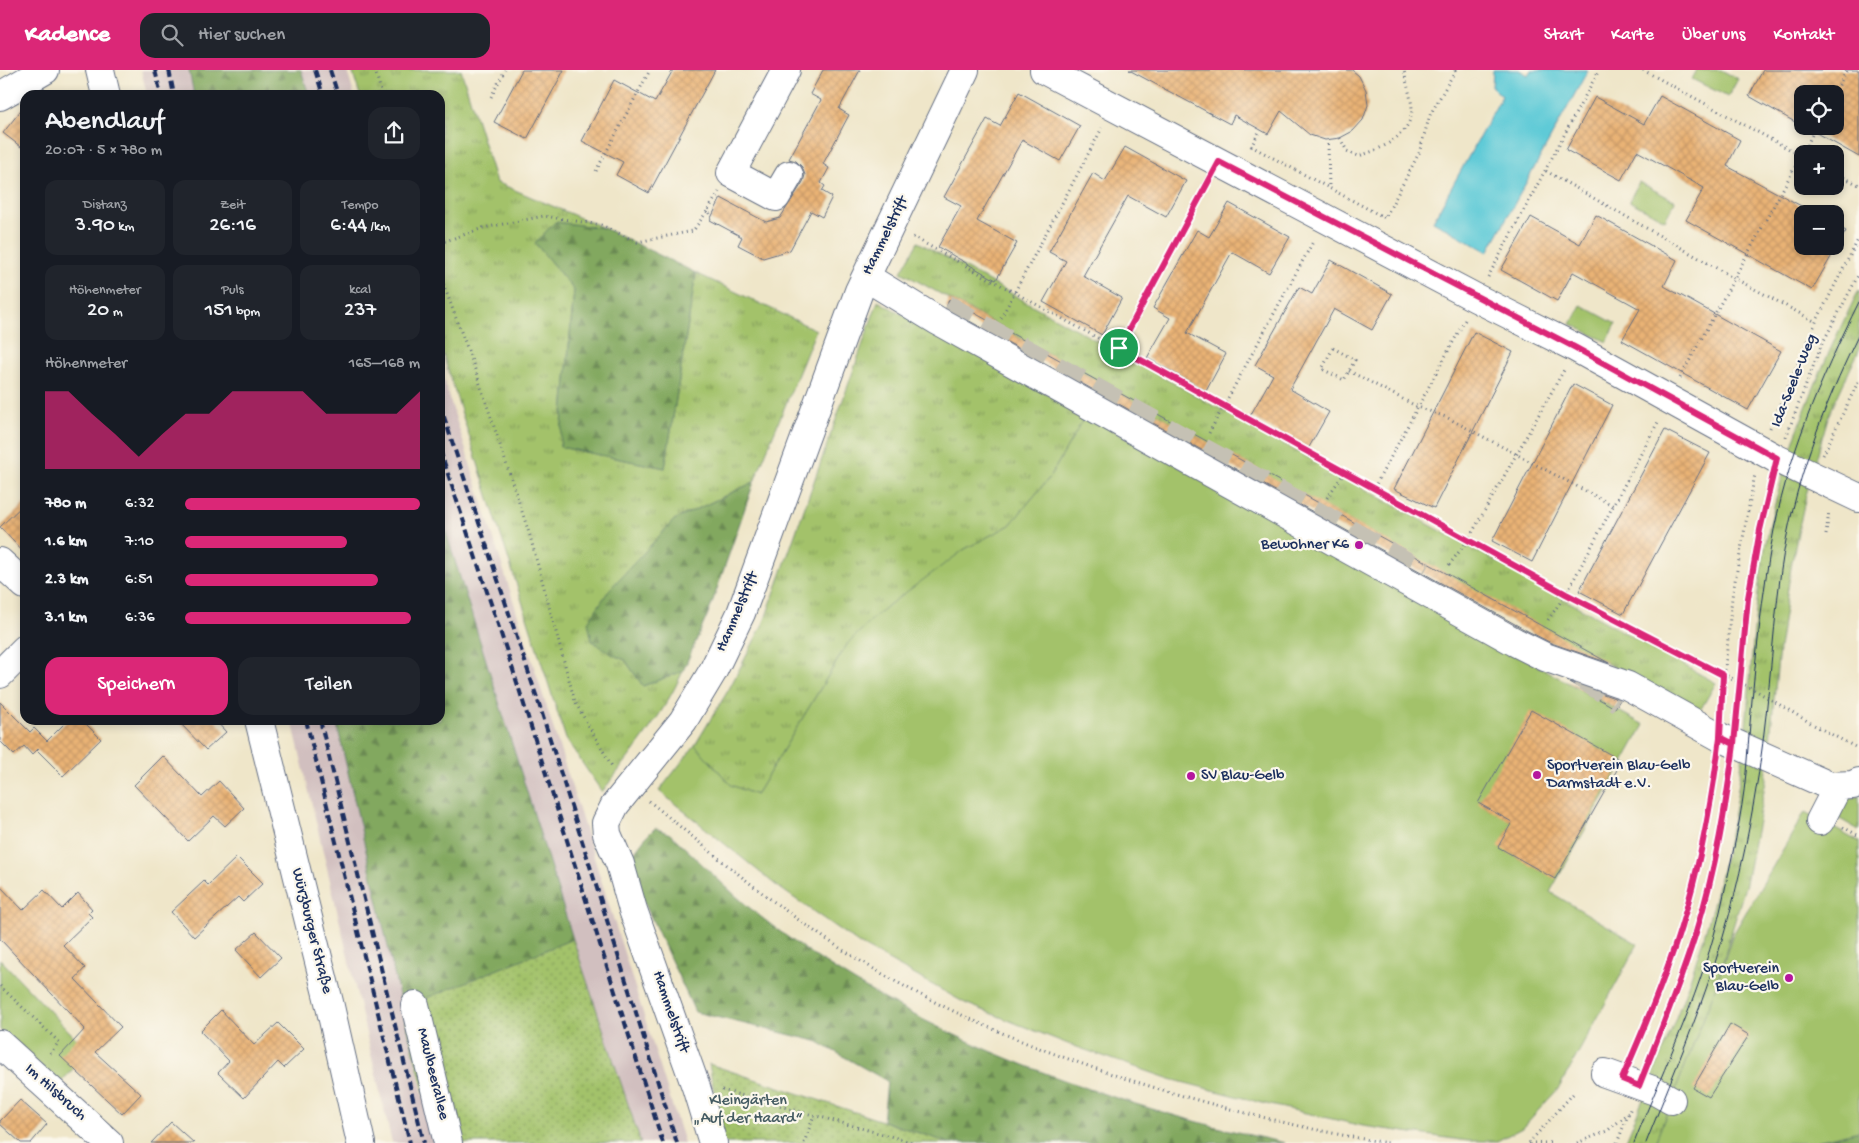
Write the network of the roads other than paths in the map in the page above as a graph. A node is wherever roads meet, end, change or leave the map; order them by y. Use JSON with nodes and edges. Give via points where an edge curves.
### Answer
{"nodes":[{"id":1,"x":45,"y":70,"type":"edge"},
{"id":2,"x":100,"y":70,"type":"edge"},
{"id":3,"x":786,"y":70,"type":"edge"},
{"id":4,"x":965,"y":70,"type":"edge"},
{"id":5,"x":1044,"y":70,"type":"edge"},
{"id":6,"x":105,"y":90,"type":"edge"},
{"id":7,"x":0,"y":96,"type":"edge"},
{"id":8,"x":789,"y":175,"type":"dead end"},
{"id":9,"x":870,"y":270,"type":"junction"},
{"id":10,"x":945,"y":308,"type":"tunnel mouth"},
{"id":11,"x":1859,"y":498,"type":"edge"},
{"id":12,"x":0,"y":562,"type":"edge"},
{"id":13,"x":20,"y":580,"type":"edge"},
{"id":14,"x":20,"y":654,"type":"edge"},
{"id":15,"x":0,"y":674,"type":"edge"},
{"id":16,"x":1620,"y":700,"type":"tunnel mouth"},
{"id":17,"x":260,"y":725,"type":"edge"},
{"id":18,"x":1721,"y":744,"type":"junction"},
{"id":19,"x":1848,"y":785,"type":"edge"},
{"id":20,"x":1820,"y":821,"type":"dead end"},
{"id":21,"x":415,"y":1005,"type":"dead end"},
{"id":22,"x":0,"y":1044,"type":"edge"},
{"id":23,"x":1622,"y":1079,"type":"road end"},
{"id":24,"x":1671,"y":1100,"type":"dead end"},
{"id":25,"x":109,"y":1143,"type":"edge"},
{"id":26,"x":361,"y":1143,"type":"edge"},
{"id":27,"x":448,"y":1143,"type":"edge"},
{"id":28,"x":713,"y":1143,"type":"edge"}],
"edges":[{"from":1,"to":7,"type":"street"},
{"from":2,"to":6,"type":"street"},
{"from":3,"to":8,"type":"street","via":[[731,173],[776,197]]},
{"from":4,"to":9,"type":"street","name":"Hammelstrift"},
{"from":5,"to":11,"type":"street","via":[[1576,348],[1769,454]]},
{"from":9,"to":10,"type":"street"},
{"from":9,"to":18,"type":"street","via":[[938,321],[1515,642],[1545,657],[1628,686]]},
{"from":9,"to":28,"type":"street","name":"Hammelstrift","via":[[859,291],[741,613],[713,671],[683,721],[606,823],[607,834],[620,864]]},
{"from":12,"to":13,"type":"street"},
{"from":14,"to":15,"type":"street"},
{"from":16,"to":18,"type":"street"},
{"from":17,"to":26,"type":"street","name":"Würzburger Straße"},
{"from":18,"to":19,"type":"street"},
{"from":19,"to":20,"type":"street"},
{"from":21,"to":27,"type":"street","name":"Maulbeerallee"},
{"from":22,"to":25,"type":"street","name":"Im Hilsbruch"},
{"from":23,"to":24,"type":"street"}]}
